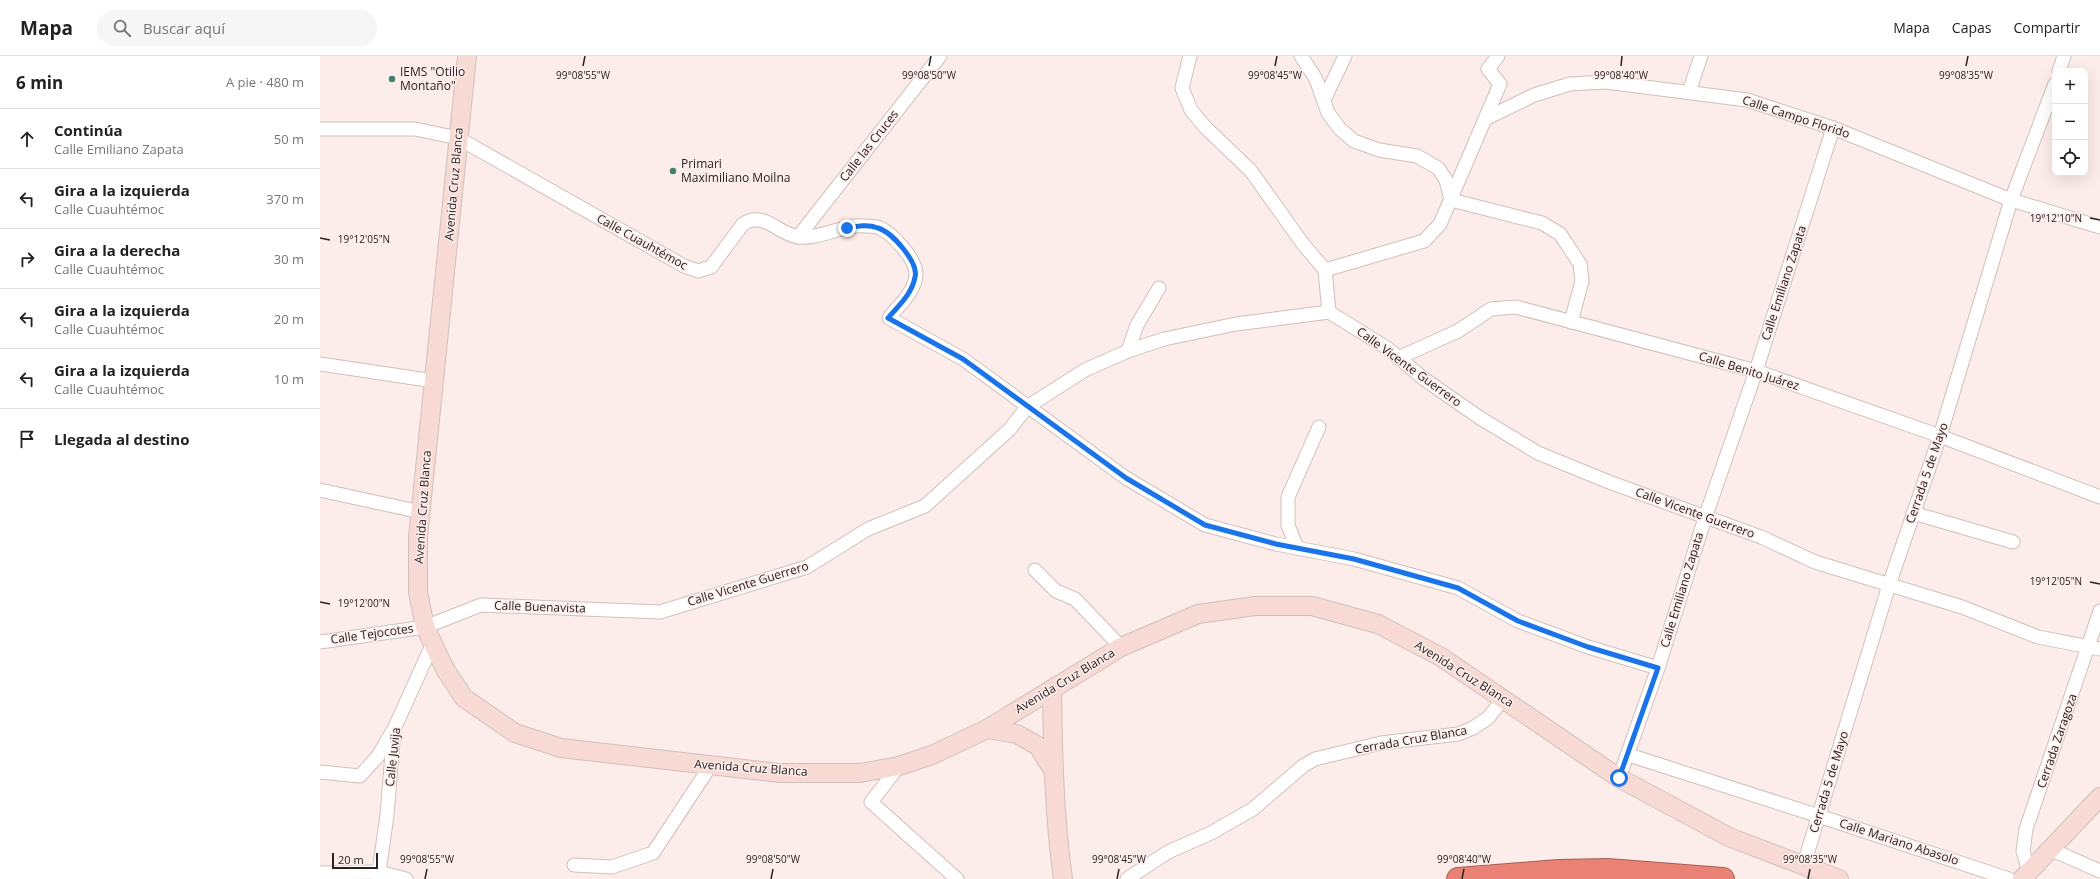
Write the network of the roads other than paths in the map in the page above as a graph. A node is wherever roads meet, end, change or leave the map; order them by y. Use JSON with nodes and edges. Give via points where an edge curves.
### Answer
{"nodes":[{"id":1,"x":468,"y":56,"type":"edge"},
{"id":2,"x":940,"y":56,"type":"edge"},
{"id":3,"x":1190,"y":56,"type":"edge"},
{"id":4,"x":1302,"y":56,"type":"edge"},
{"id":5,"x":1345,"y":56,"type":"edge"},
{"id":6,"x":1498,"y":56,"type":"edge"},
{"id":7,"x":1701,"y":56,"type":"edge"},
{"id":8,"x":2064,"y":56,"type":"edge"},
{"id":9,"x":2060,"y":68,"type":"edge"},
{"id":10,"x":1690,"y":92,"type":"junction"},
{"id":11,"x":2052,"y":92,"type":"edge"},
{"id":12,"x":1324,"y":100,"type":"junction"},
{"id":13,"x":1485,"y":119,"type":"junction"},
{"id":14,"x":1833,"y":128,"type":"junction"},
{"id":15,"x":320,"y":129,"type":"edge"},
{"id":16,"x":458,"y":138,"type":"junction"},
{"id":17,"x":1452,"y":200,"type":"junction"},
{"id":18,"x":2011,"y":200,"type":"junction"},
{"id":19,"x":2100,"y":227,"type":"edge"},
{"id":20,"x":798,"y":237,"type":"junction"},
{"id":21,"x":1325,"y":270,"type":"junction"},
{"id":22,"x":1159,"y":288,"type":"dead end"},
{"id":23,"x":1329,"y":312,"type":"junction"},
{"id":24,"x":1571,"y":322,"type":"junction"},
{"id":25,"x":1128,"y":351,"type":"junction"},
{"id":26,"x":1398,"y":358,"type":"junction"},
{"id":27,"x":320,"y":364,"type":"edge"},
{"id":28,"x":1756,"y":371,"type":"junction"},
{"id":29,"x":434,"y":381,"type":"junction"},
{"id":30,"x":1027,"y":407,"type":"junction"},
{"id":31,"x":1319,"y":427,"type":"dead end"},
{"id":32,"x":1940,"y":436,"type":"junction"},
{"id":33,"x":320,"y":490,"type":"edge"},
{"id":34,"x":2100,"y":497,"type":"edge"},
{"id":35,"x":421,"y":512,"type":"junction"},
{"id":36,"x":1913,"y":513,"type":"junction"},
{"id":37,"x":1705,"y":518,"type":"junction"},
{"id":38,"x":2013,"y":542,"type":"dead end"},
{"id":39,"x":1297,"y":548,"type":"junction"},
{"id":40,"x":1035,"y":570,"type":"dead end"},
{"id":41,"x":1889,"y":585,"type":"junction"},
{"id":42,"x":2100,"y":611,"type":"edge"},
{"id":43,"x":660,"y":612,"type":"joint"},
{"id":44,"x":425,"y":627,"type":"junction"},
{"id":45,"x":320,"y":642,"type":"edge"},
{"id":46,"x":433,"y":643,"type":"junction"},
{"id":47,"x":1121,"y":647,"type":"junction"},
{"id":48,"x":2094,"y":648,"type":"edge"},
{"id":49,"x":1658,"y":668,"type":"junction"},
{"id":50,"x":1052,"y":690,"type":"junction"},
{"id":51,"x":1504,"y":698,"type":"junction"},
{"id":52,"x":394,"y":729,"type":"junction"},
{"id":53,"x":987,"y":729,"type":"junction"},
{"id":54,"x":1629,"y":755,"type":"junction"},
{"id":55,"x":712,"y":765,"type":"junction"},
{"id":56,"x":899,"y":766,"type":"junction"},
{"id":57,"x":1053,"y":771,"type":"junction"},
{"id":58,"x":320,"y":772,"type":"edge"},
{"id":59,"x":1619,"y":778,"type":"junction"},
{"id":60,"x":2100,"y":797,"type":"edge"},
{"id":61,"x":1819,"y":816,"type":"junction"},
{"id":62,"x":2050,"y":850,"type":"junction"},
{"id":63,"x":1804,"y":864,"type":"junction"},
{"id":64,"x":574,"y":865,"type":"dead end"},
{"id":65,"x":2100,"y":870,"type":"edge"},
{"id":66,"x":320,"y":873,"type":"edge"},
{"id":67,"x":379,"y":875,"type":"edge"},
{"id":68,"x":2026,"y":875,"type":"edge"},
{"id":69,"x":406,"y":879,"type":"edge"},
{"id":70,"x":957,"y":879,"type":"edge"},
{"id":71,"x":1063,"y":879,"type":"edge"},
{"id":72,"x":1127,"y":879,"type":"edge"},
{"id":73,"x":1458,"y":879,"type":"edge"},
{"id":74,"x":1723,"y":879,"type":"edge"},
{"id":75,"x":1839,"y":879,"type":"edge"},
{"id":76,"x":2010,"y":879,"type":"edge"}],
"edges":[{"from":1,"to":16,"type":"main road","name":"Avenida Cruz Blanca"},
{"from":2,"to":20,"type":"street","name":"Calle las Cruces"},
{"from":3,"to":21,"type":"street","via":[[1182,88],[1191,110],[1251,171],[1303,244]]},
{"from":4,"to":12,"type":"street","via":[[1316,79]]},
{"from":5,"to":12,"type":"street"},
{"from":6,"to":13,"type":"street","via":[[1488,69],[1500,84]]},
{"from":7,"to":10,"type":"street"},
{"from":8,"to":9,"type":"street"},
{"from":10,"to":13,"type":"street","name":"Calle Campo Florido","via":[[1606,82],[1570,84],[1534,95]]},
{"from":10,"to":14,"type":"street","name":"Calle Campo Florido","via":[[1748,100]]},
{"from":11,"to":18,"type":"street","name":"Cerrada 5 de Mayo"},
{"from":12,"to":17,"type":"street","via":[[1328,113],[1336,124],[1354,141],[1379,150],[1417,156],[1438,168],[1446,180]]},
{"from":13,"to":17,"type":"street"},
{"from":14,"to":18,"type":"street","name":"Calle Campo Florido"},
{"from":14,"to":28,"type":"street","name":"Calle Emiliano Zapata"},
{"from":15,"to":16,"type":"street","via":[[416,129]]},
{"from":16,"to":20,"type":"street","name":"Calle Cuauhtémoc","via":[[684,266],[698,271],[711,267],[743,224],[751,219],[760,219]]},
{"from":16,"to":29,"type":"main road","name":"Avenida Cruz Blanca"},
{"from":17,"to":21,"type":"street","via":[[1440,224],[1424,241]]},
{"from":17,"to":24,"type":"street","via":[[1542,223],[1560,234],[1580,264],[1582,281]]},
{"from":18,"to":19,"type":"street","name":"Calle Campo Florido"},
{"from":18,"to":32,"type":"street","name":"Cerrada 5 de Mayo"},
{"from":20,"to":30,"type":"street","name":"Calle Cuauhtémoc","via":[[818,236],[864,225],[879,228],[895,238],[914,264],[916,275],[911,291],[888,318],[963,359]]},
{"from":21,"to":23,"type":"street"},
{"from":22,"to":25,"type":"street","via":[[1137,325]]},
{"from":23,"to":25,"type":"street","name":"Calle Vicente Guerrero","via":[[1236,324],[1164,339]]},
{"from":23,"to":26,"type":"street","name":"Calle Vicente Guerrero","via":[[1387,348]]},
{"from":24,"to":26,"type":"street","name":"Calle Benito Juárez","via":[[1516,307],[1491,309],[1458,331]]},
{"from":24,"to":28,"type":"street","name":"Calle Benito Juárez"},
{"from":25,"to":30,"type":"street","name":"Calle Vicente Guerrero","via":[[1085,370]]},
{"from":26,"to":37,"type":"street","name":"Calle Vicente Guerrero","via":[[1480,418],[1538,453]]},
{"from":27,"to":29,"type":"street"},
{"from":28,"to":32,"type":"street","name":"Calle Benito Juárez"},
{"from":28,"to":37,"type":"street","name":"Calle Emiliano Zapata"},
{"from":29,"to":35,"type":"main road","name":"Avenida Cruz Blanca"},
{"from":30,"to":39,"type":"street","name":"Calle Cuauhtémoc","via":[[1126,478],[1205,525]]},
{"from":30,"to":43,"type":"street","name":"Calle Vicente Guerrero","via":[[1010,429],[926,506],[868,529],[807,567]]},
{"from":31,"to":39,"type":"street","via":[[1288,497],[1288,524]]},
{"from":32,"to":34,"type":"street","name":"Calle Benito Juárez"},
{"from":32,"to":36,"type":"street","name":"Cerrada 5 de Mayo"},
{"from":33,"to":35,"type":"street"},
{"from":35,"to":44,"type":"main road","name":"Avenida Cruz Blanca","via":[[418,537],[418,592]]},
{"from":36,"to":38,"type":"street"},
{"from":36,"to":41,"type":"street","name":"Cerrada 5 de Mayo"},
{"from":37,"to":41,"type":"street","name":"Calle Vicente Guerrero","via":[[1761,537],[1815,562]]},
{"from":37,"to":49,"type":"street","name":"Calle Emiliano Zapata"},
{"from":39,"to":49,"type":"street","name":"Calle Cuauhtémoc","via":[[1354,559],[1458,588],[1518,621],[1588,647]]},
{"from":40,"to":47,"type":"street","via":[[1056,591],[1075,599]]},
{"from":41,"to":48,"type":"street","name":"Calle Vicente Guerrero","via":[[1962,607],[2038,637]]},
{"from":41,"to":61,"type":"street","name":"Cerrada 5 de Mayo"},
{"from":42,"to":48,"type":"street","name":"Cerrada Zaragoza"},
{"from":43,"to":44,"type":"street","name":"Calle Buenavista","via":[[481,605]]},
{"from":44,"to":45,"type":"street","name":"Calle Tejocotes"},
{"from":44,"to":46,"type":"main road","name":"Avenida Cruz Blanca"},
{"from":46,"to":52,"type":"street","name":"Calle Juvija"},
{"from":46,"to":55,"type":"main road","name":"Avenida Cruz Blanca","via":[[445,669],[464,698],[515,733],[561,748]]},
{"from":47,"to":50,"type":"main road","name":"Avenida Cruz Blanca"},
{"from":47,"to":51,"type":"main road","name":"Avenida Cruz Blanca","via":[[1198,614],[1255,606],[1312,606],[1378,624],[1441,657]]},
{"from":48,"to":68,"type":"street","name":"Cerrada Zaragoza","via":[[2026,829],[2023,851]]},
{"from":49,"to":54,"type":"street","name":"Calle Emiliano Zapata"},
{"from":50,"to":53,"type":"main road","name":"Avenida Cruz Blanca"},
{"from":50,"to":57,"type":"main road"},
{"from":51,"to":59,"type":"main road","name":"Avenida Cruz Blanca"},
{"from":51,"to":72,"type":"street","name":"Cerrada Cruz Blanca","via":[[1488,718],[1458,734],[1381,744],[1315,759],[1303,766],[1253,809],[1211,833],[1168,852]]},
{"from":52,"to":58,"type":"street","via":[[378,756],[360,776]]},
{"from":52,"to":67,"type":"street","name":"Calle Juvija"},
{"from":53,"to":56,"type":"main road","name":"Avenida Cruz Blanca","via":[[932,755]]},
{"from":53,"to":57,"type":"main road","via":[[1017,734],[1038,746]]},
{"from":54,"to":59,"type":"street","name":"Calle Emiliano Zapata"},
{"from":54,"to":61,"type":"street","name":"Calle Mariano Abasolo"},
{"from":55,"to":56,"type":"main road","name":"Avenida Cruz Blanca","via":[[778,773],[860,773]]},
{"from":55,"to":64,"type":"street","via":[[652,854],[612,867]]},
{"from":56,"to":70,"type":"street","via":[[871,802]]},
{"from":57,"to":71,"type":"main road","via":[[1057,836]]},
{"from":59,"to":63,"type":"main road","name":"Avenida Cruz Blanca","via":[[1729,836]]},
{"from":60,"to":62,"type":"main road"},
{"from":61,"to":63,"type":"street","name":"Cerrada 5 de Mayo"},
{"from":61,"to":76,"type":"street","name":"Calle Mariano Abasolo"},
{"from":62,"to":65,"type":"street"},
{"from":62,"to":68,"type":"main road"},
{"from":63,"to":75,"type":"main road","name":"Avenida Cruz Blanca"},
{"from":66,"to":67,"type":"street"},
{"from":67,"to":69,"type":"street"},
{"from":73,"to":74,"type":"highway","via":[[1536,872],[1608,870]]}]}
